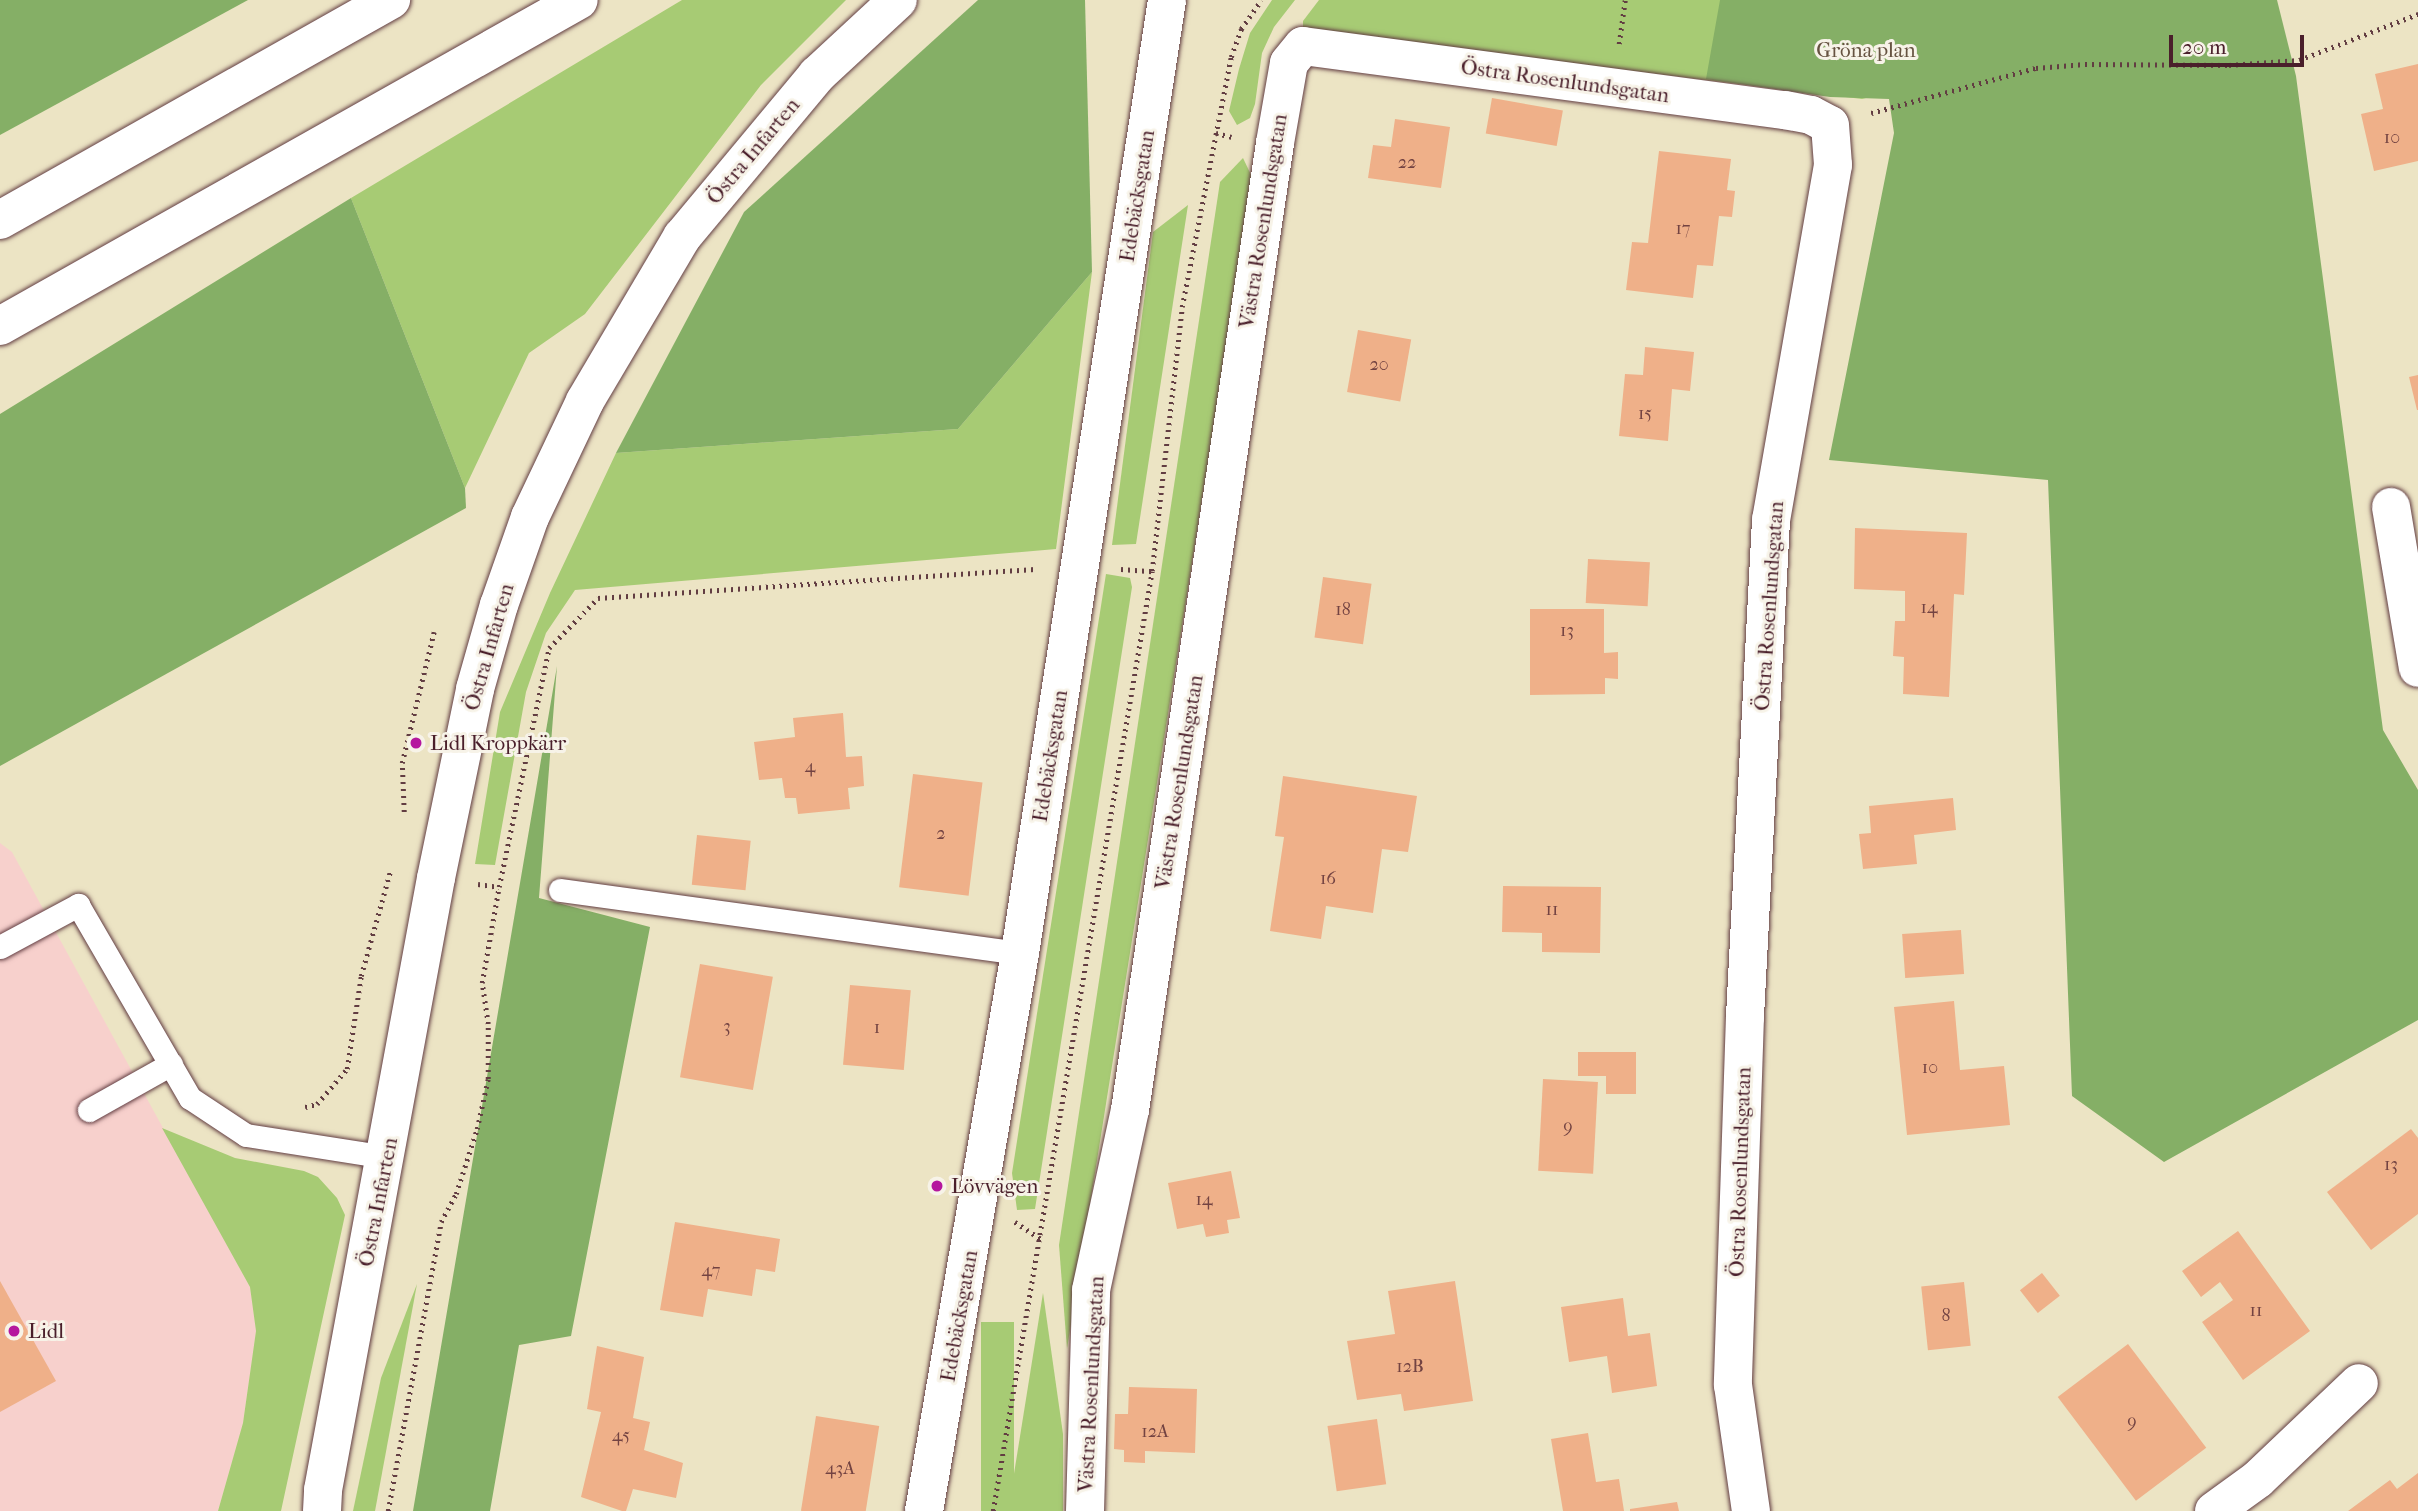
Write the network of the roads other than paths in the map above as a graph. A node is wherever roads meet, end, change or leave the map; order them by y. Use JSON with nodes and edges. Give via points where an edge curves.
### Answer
{"nodes":[{"id":1,"x":391,"y":0,"type":"edge"},
{"id":2,"x":579,"y":0,"type":"edge"},
{"id":3,"x":898,"y":0,"type":"edge"},
{"id":4,"x":1167,"y":0,"type":"edge"},
{"id":5,"x":1293,"y":55,"type":"joint"},
{"id":6,"x":0,"y":220,"type":"edge"},
{"id":7,"x":0,"y":326,"type":"edge"},
{"id":8,"x":2391,"y":507,"type":"dead end"},
{"id":9,"x":2418,"y":668,"type":"edge"},
{"id":10,"x":561,"y":890,"type":"dead end"},
{"id":11,"x":0,"y":947,"type":"edge"},
{"id":12,"x":1020,"y":953,"type":"junction"},
{"id":13,"x":171,"y":1064,"type":"junction"},
{"id":14,"x":89,"y":1110,"type":"dead end"},
{"id":15,"x":387,"y":1157,"type":"junction"},
{"id":16,"x":2359,"y":1383,"type":"dead end"},
{"id":17,"x":320,"y":1504,"type":"edge"},
{"id":18,"x":923,"y":1511,"type":"edge"},
{"id":19,"x":1085,"y":1511,"type":"edge"},
{"id":20,"x":1751,"y":1511,"type":"edge"},
{"id":21,"x":2214,"y":1511,"type":"edge"}],
"edges":[{"from":1,"to":6,"type":"main road"},
{"from":2,"to":7,"type":"main road"},
{"from":3,"to":15,"type":"main road","name":"Östra Infarten","via":[[817,75],[682,237],[585,401],[530,517],[475,689]]},
{"from":4,"to":12,"type":"main road","name":"Edebäcksgatan"},
{"from":5,"to":19,"type":"main road","name":"Västra Rosenlundsgatan","via":[[1275,143],[1130,1110],[1091,1290]]},
{"from":5,"to":20,"type":"main road","name":"Östra Rosenlundsgatan","via":[[1303,46],[1330,49],[1785,110],[1830,125],[1833,165],[1771,520],[1745,1016],[1733,1384]]},
{"from":8,"to":9,"type":"main road"},
{"from":10,"to":12,"type":"lane"},
{"from":11,"to":13,"type":"lane","via":[[78,905]]},
{"from":12,"to":18,"type":"main road","name":"Edebäcksgatan"},
{"from":13,"to":14,"type":"lane"},
{"from":13,"to":15,"type":"lane","via":[[190,1098],[246,1135]]},
{"from":15,"to":17,"type":"main road","name":"Östra Infarten"},
{"from":16,"to":21,"type":"main road","via":[[2258,1479]]}]}
